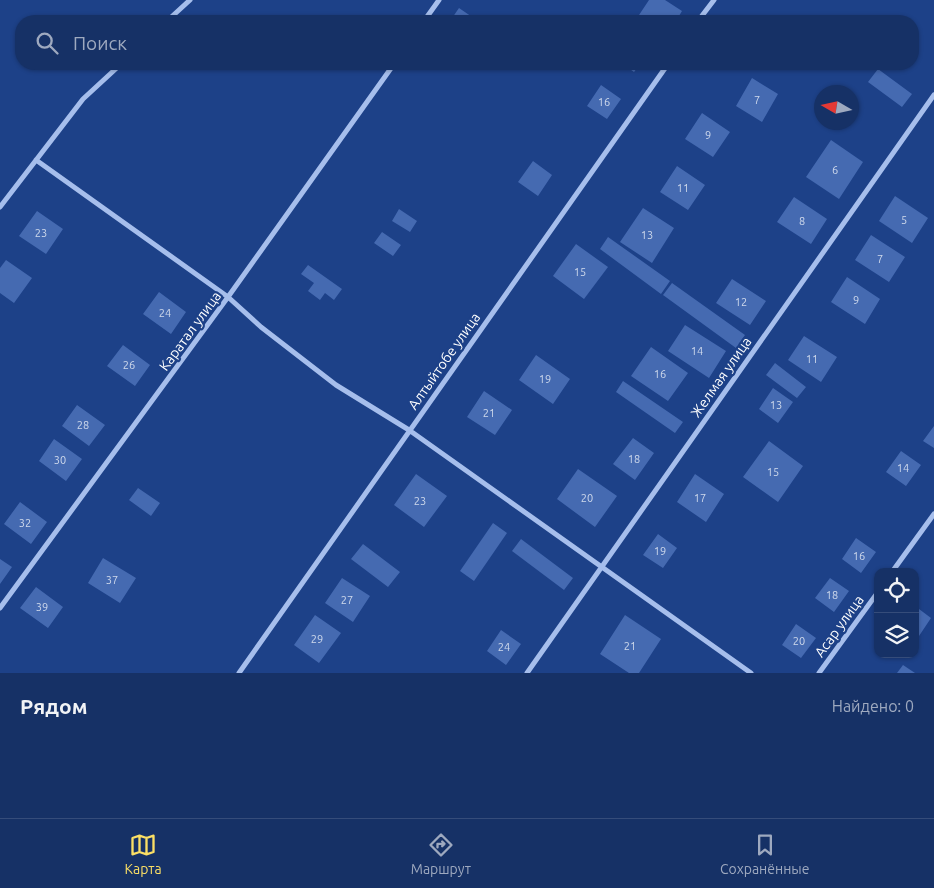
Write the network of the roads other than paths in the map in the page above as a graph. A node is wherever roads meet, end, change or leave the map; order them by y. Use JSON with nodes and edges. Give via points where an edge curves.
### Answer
{"nodes":[{"id":1,"x":190,"y":0,"type":"edge"},
{"id":2,"x":439,"y":0,"type":"edge"},
{"id":3,"x":714,"y":0,"type":"edge"},
{"id":4,"x":174,"y":15,"type":"edge"},
{"id":5,"x":428,"y":15,"type":"edge"},
{"id":6,"x":703,"y":15,"type":"edge"},
{"id":7,"x":114,"y":70,"type":"edge"},
{"id":8,"x":390,"y":70,"type":"edge"},
{"id":9,"x":664,"y":70,"type":"edge"},
{"id":10,"x":934,"y":95,"type":"edge"},
{"id":11,"x":36,"y":160,"type":"junction"},
{"id":12,"x":0,"y":207,"type":"edge"},
{"id":13,"x":228,"y":297,"type":"junction"},
{"id":14,"x":409,"y":430,"type":"junction"},
{"id":15,"x":934,"y":514,"type":"edge"},
{"id":16,"x":601,"y":568,"type":"junction"},
{"id":17,"x":895,"y":568,"type":"edge"},
{"id":18,"x":874,"y":598,"type":"edge"},
{"id":19,"x":0,"y":608,"type":"edge"},
{"id":20,"x":239,"y":673,"type":"edge"},
{"id":21,"x":527,"y":673,"type":"edge"},
{"id":22,"x":751,"y":673,"type":"edge"},
{"id":23,"x":820,"y":673,"type":"edge"}],
"edges":[{"from":1,"to":4,"type":"street"},
{"from":2,"to":5,"type":"street"},
{"from":3,"to":6,"type":"street"},
{"from":7,"to":11,"type":"street","via":[[83,98]]},
{"from":8,"to":13,"type":"street","name":"Каратал улица"},
{"from":9,"to":14,"type":"street","name":"Алтыйтобе улица"},
{"from":10,"to":16,"type":"street","name":"Желмая улица"},
{"from":11,"to":12,"type":"street"},
{"from":11,"to":13,"type":"street"},
{"from":13,"to":14,"type":"street","via":[[336,385]]},
{"from":13,"to":19,"type":"street","name":"Каратал улица"},
{"from":14,"to":16,"type":"street"},
{"from":14,"to":20,"type":"street","name":"Алтыйтобе улица"},
{"from":15,"to":17,"type":"street"},
{"from":16,"to":21,"type":"street","name":"Желмая улица"},
{"from":16,"to":22,"type":"street"},
{"from":18,"to":23,"type":"street","name":"Асар улица"}]}
